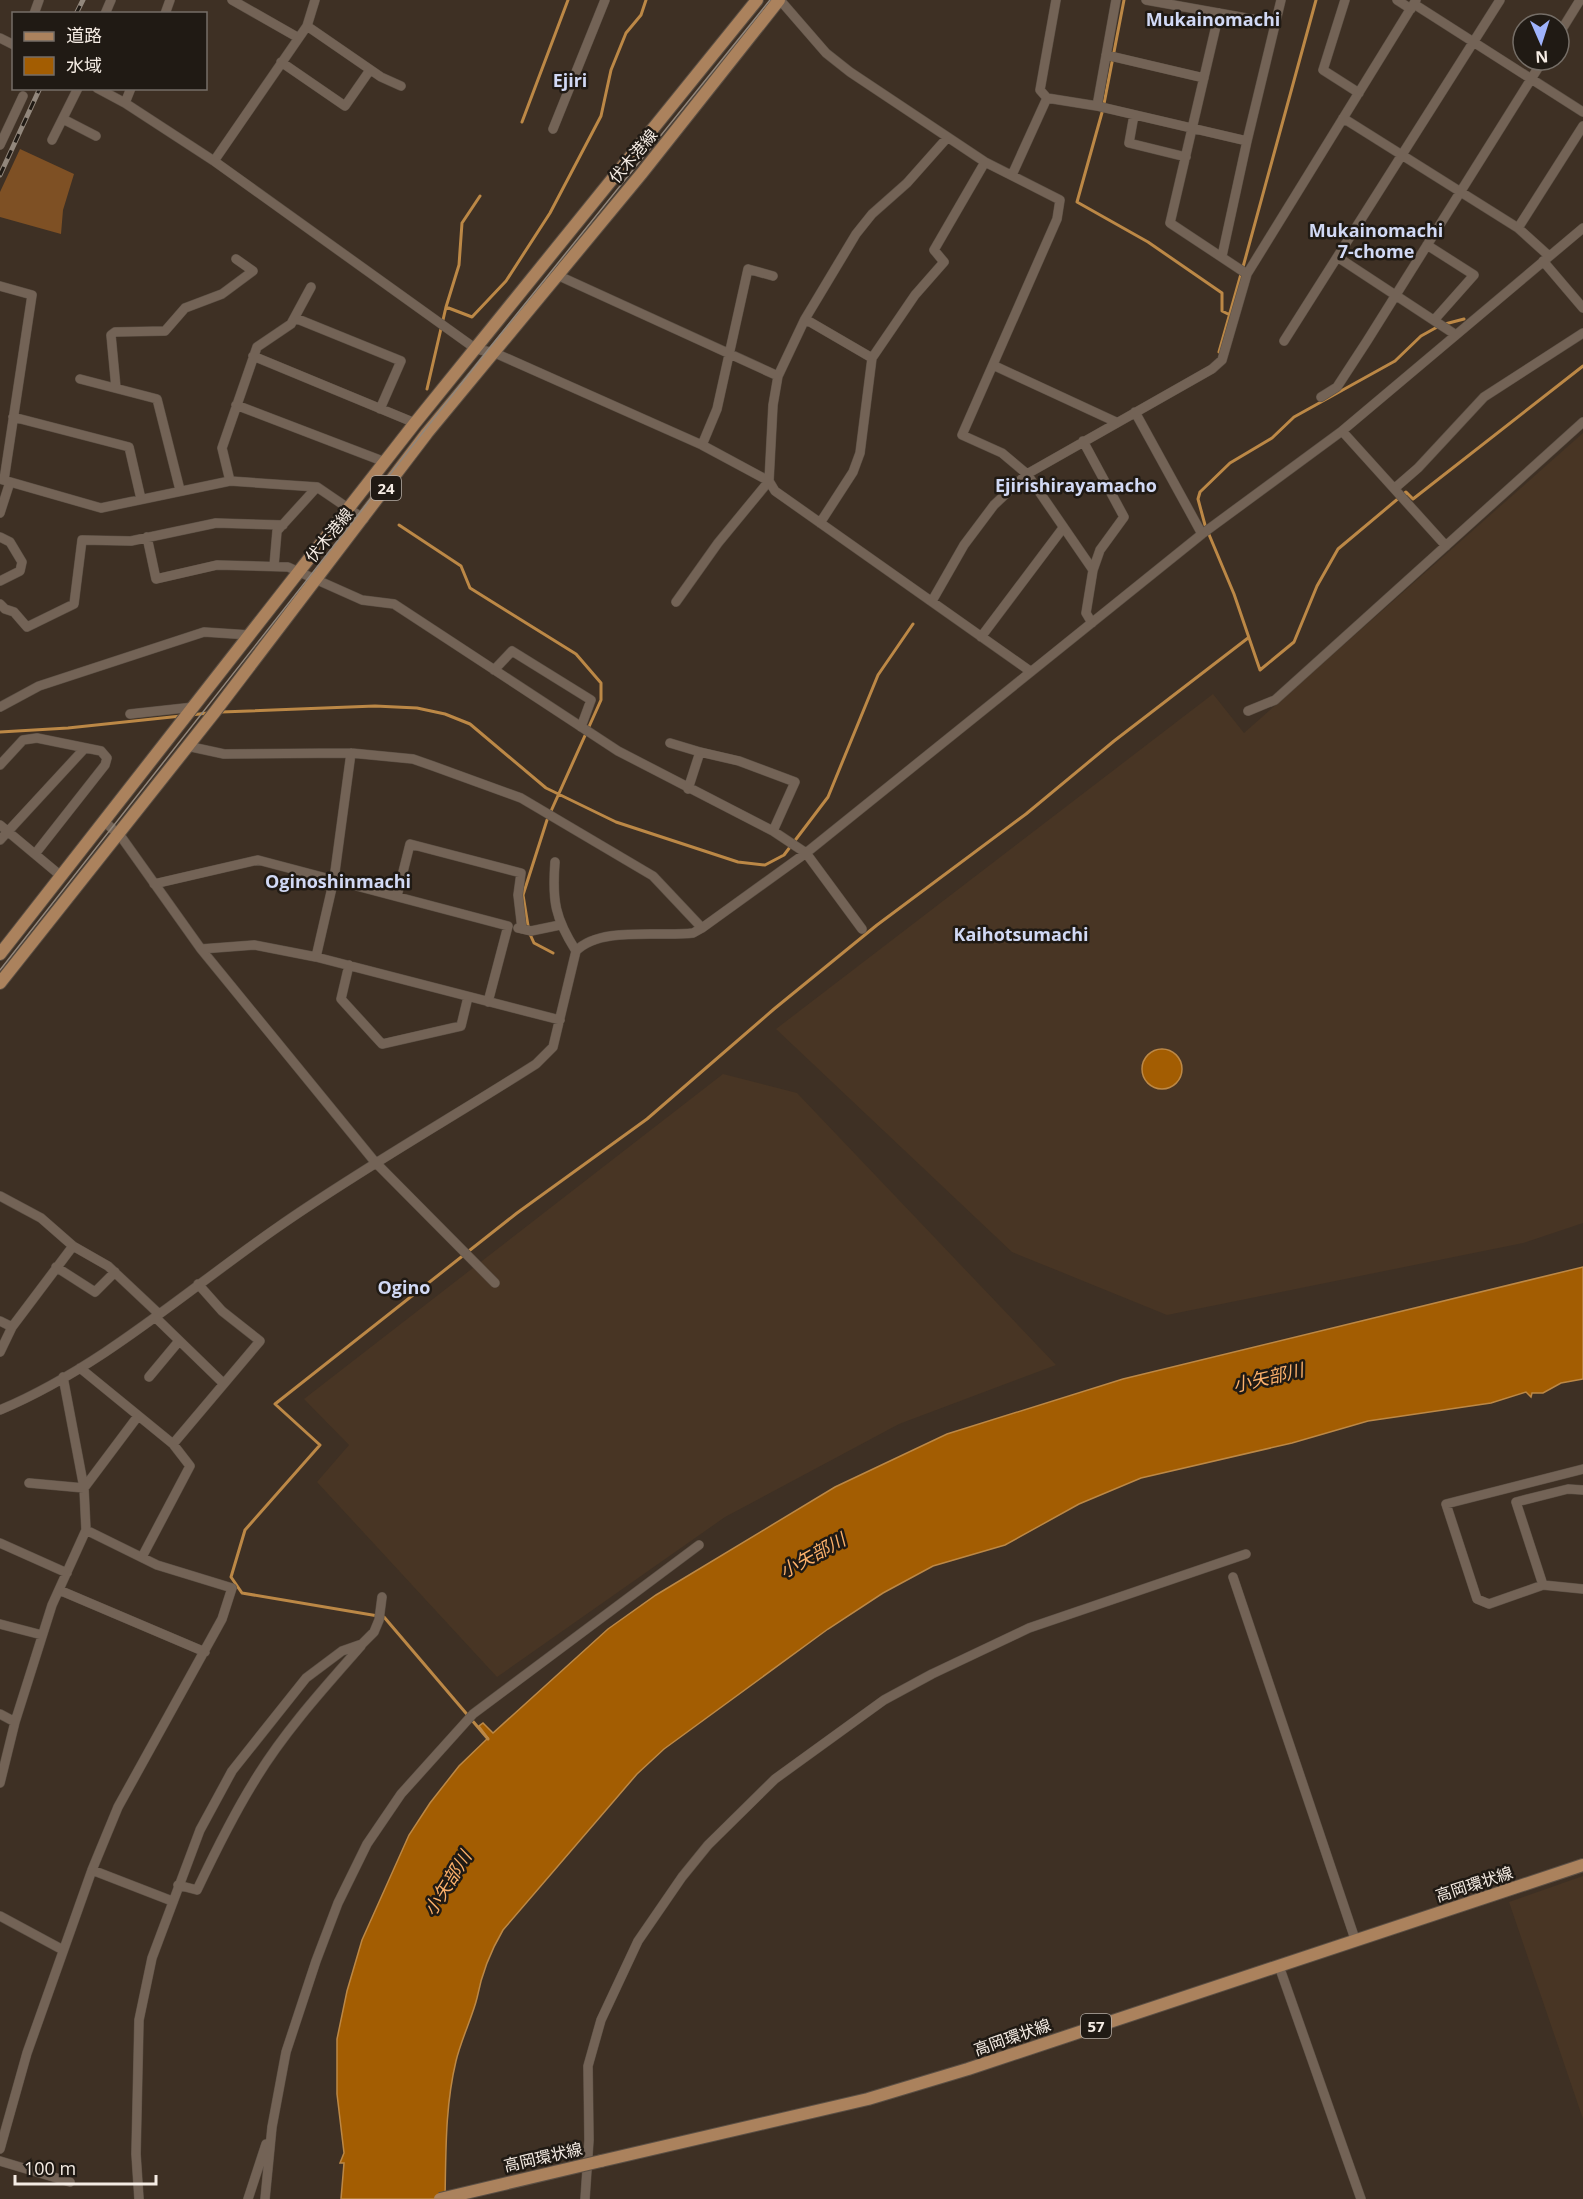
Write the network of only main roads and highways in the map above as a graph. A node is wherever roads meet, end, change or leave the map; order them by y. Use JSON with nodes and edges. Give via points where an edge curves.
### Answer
{"nodes":[{"id":1,"x":757,"y":0,"type":"edge"},
{"id":2,"x":780,"y":0,"type":"edge"},
{"id":3,"x":0,"y":954,"type":"edge"},
{"id":4,"x":0,"y":983,"type":"edge"},
{"id":5,"x":1583,"y":1865,"type":"edge"},
{"id":6,"x":440,"y":2199,"type":"edge"}],
"edges":[{"from":1,"to":3,"type":"main road","name":"伏木港線","number":"24","via":[[384,462]]},
{"from":2,"to":4,"type":"main road","name":"伏木港線","number":"24","via":[[427,433]]},
{"from":5,"to":6,"type":"main road","name":"高岡環状線","number":"57","bridge":true,"via":[[868,2099]]}]}
